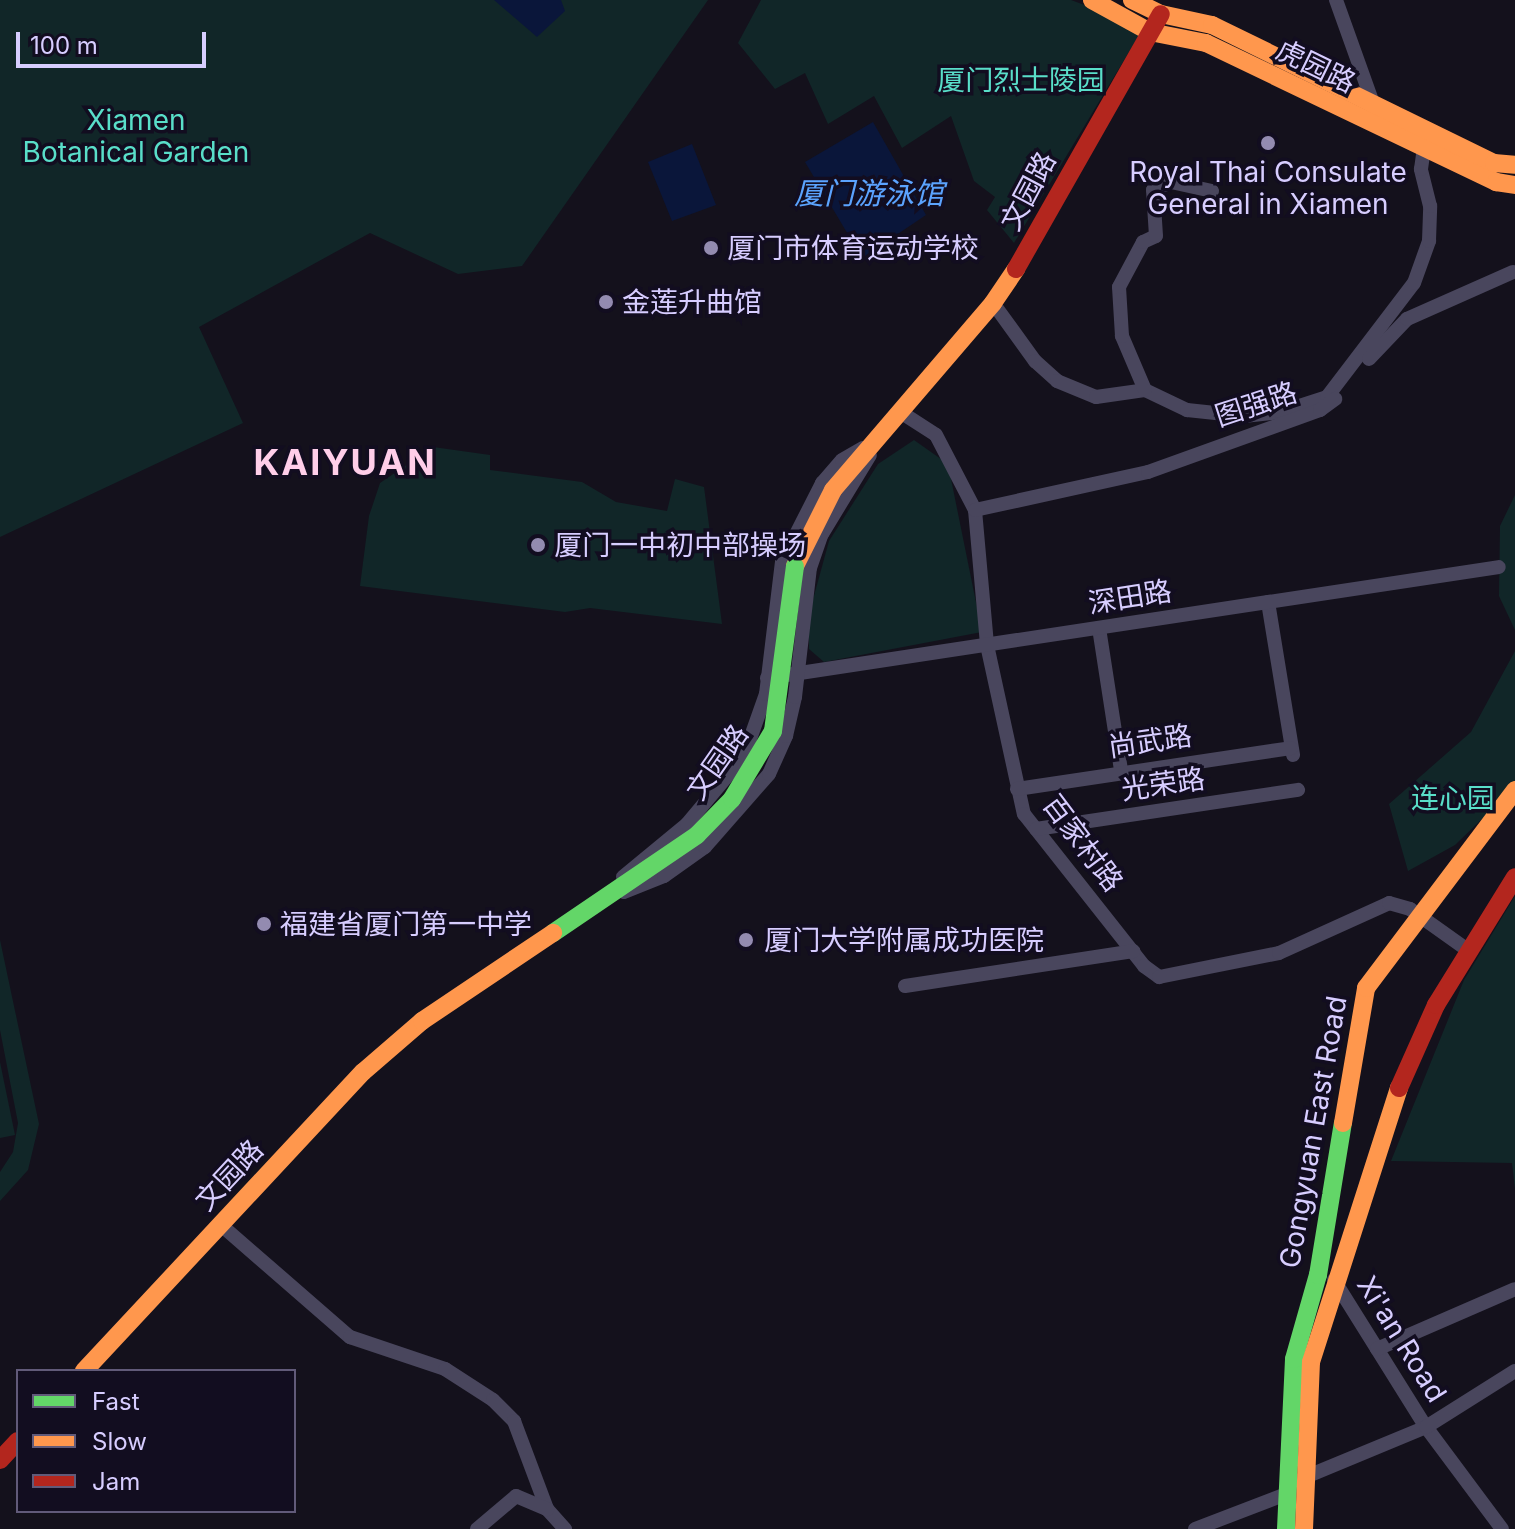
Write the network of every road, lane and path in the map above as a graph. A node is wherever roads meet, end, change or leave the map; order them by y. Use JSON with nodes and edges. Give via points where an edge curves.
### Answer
{"nodes":[{"id":1,"x":1092,"y":0,"type":"edge"},
{"id":2,"x":1132,"y":0,"type":"edge"},
{"id":3,"x":1336,"y":0,"type":"edge"},
{"id":4,"x":1161,"y":14,"type":"junction"},
{"id":5,"x":1150,"y":32,"type":"junction"},
{"id":6,"x":1374,"y":106,"type":"junction"},
{"id":7,"x":1382,"y":129,"type":"junction"},
{"id":8,"x":1424,"y":148,"type":"junction"},
{"id":9,"x":1515,"y":165,"type":"edge"},
{"id":10,"x":1515,"y":185,"type":"edge"},
{"id":11,"x":1212,"y":191,"type":"dead end"},
{"id":12,"x":1513,"y":272,"type":"dead end"},
{"id":13,"x":993,"y":303,"type":"junction"},
{"id":14,"x":1145,"y":390,"type":"junction"},
{"id":15,"x":902,"y":413,"type":"junction"},
{"id":16,"x":875,"y":441,"type":"junction"},
{"id":17,"x":975,"y":510,"type":"junction"},
{"id":18,"x":1499,"y":567,"type":"dead end"},
{"id":19,"x":1268,"y":602,"type":"junction"},
{"id":20,"x":1099,"y":628,"type":"junction"},
{"id":21,"x":987,"y":645,"type":"junction"},
{"id":22,"x":797,"y":674,"type":"junction"},
{"id":23,"x":767,"y":678,"type":"junction"},
{"id":24,"x":1121,"y":770,"type":"junction"},
{"id":25,"x":1017,"y":789,"type":"junction"},
{"id":26,"x":1298,"y":790,"type":"dead end"},
{"id":27,"x":1515,"y":790,"type":"edge"},
{"id":28,"x":1036,"y":829,"type":"junction"},
{"id":29,"x":1515,"y":877,"type":"edge"},
{"id":30,"x":601,"y":901,"type":"junction"},
{"id":31,"x":1421,"y":918,"type":"junction"},
{"id":32,"x":1133,"y":951,"type":"junction"},
{"id":33,"x":1469,"y":951,"type":"junction"},
{"id":34,"x":905,"y":986,"type":"dead end"},
{"id":35,"x":221,"y":1225,"type":"junction"},
{"id":36,"x":1334,"y":1280,"type":"junction"},
{"id":37,"x":1515,"y":1289,"type":"edge"},
{"id":38,"x":1377,"y":1349,"type":"junction"},
{"id":39,"x":86,"y":1369,"type":"edge"},
{"id":40,"x":1515,"y":1371,"type":"edge"},
{"id":41,"x":1426,"y":1427,"type":"junction"},
{"id":42,"x":16,"y":1443,"type":"edge"},
{"id":43,"x":0,"y":1460,"type":"edge"},
{"id":44,"x":1303,"y":1478,"type":"junction"},
{"id":45,"x":1286,"y":1494,"type":"junction"},
{"id":46,"x":547,"y":1509,"type":"junction"},
{"id":47,"x":477,"y":1529,"type":"edge"},
{"id":48,"x":565,"y":1529,"type":"edge"},
{"id":49,"x":1195,"y":1529,"type":"edge"},
{"id":50,"x":1286,"y":1529,"type":"edge"},
{"id":51,"x":1304,"y":1529,"type":"edge"},
{"id":52,"x":1502,"y":1529,"type":"edge"}],
"edges":[{"from":1,"to":5,"type":"main road","name":"虎园路"},
{"from":2,"to":4,"type":"main road","name":"虎园路"},
{"from":3,"to":6,"type":"street"},
{"from":4,"to":5,"type":"main road","name":"文园路"},
{"from":4,"to":6,"type":"main road","name":"虎园路","via":[[1212,25]]},
{"from":5,"to":7,"type":"main road","name":"虎园路","via":[[1206,43]]},
{"from":5,"to":13,"type":"main road","name":"文园路"},
{"from":6,"to":7,"type":"street"},
{"from":6,"to":9,"type":"main road","name":"虎园路","via":[[1494,163]]},
{"from":7,"to":8,"type":"main road","name":"虎园路"},
{"from":8,"to":10,"type":"main road","name":"虎园路","via":[[1496,182]]},
{"from":8,"to":14,"type":"street","via":[[1421,169],[1430,206],[1429,241],[1414,283],[1327,397],[1281,412],[1244,416],[1187,410]]},
{"from":11,"to":14,"type":"street","via":[[1171,182],[1153,190],[1156,236],[1143,242],[1119,287],[1122,336]]},
{"from":12,"to":17,"type":"street","name":"图强路","via":[[1407,319],[1339,397],[1320,410],[1148,472]]},
{"from":13,"to":14,"type":"street","via":[[1035,361],[1057,381],[1096,397]]},
{"from":13,"to":15,"type":"main road","name":"文园路"},
{"from":15,"to":16,"type":"main road","name":"文园路"},
{"from":15,"to":17,"type":"street","name":"百家村路","via":[[936,435]]},
{"from":16,"to":22,"type":"street","via":[[860,478],[822,534],[810,568]]},
{"from":16,"to":23,"type":"street","via":[[842,460],[798,523],[776,593]]},
{"from":16,"to":30,"type":"main road","name":"文园路","bridge":true,"via":[[833,490],[795,566],[773,731],[732,799],[697,835]]},
{"from":17,"to":21,"type":"street","name":"百家村路"},
{"from":18,"to":19,"type":"street","name":"深田路"},
{"from":19,"to":20,"type":"street","name":"深田路"},
{"from":19,"to":24,"type":"street","name":"尚武路","via":[[1292,752]]},
{"from":20,"to":21,"type":"street","name":"深田路"},
{"from":20,"to":24,"type":"street"},
{"from":21,"to":22,"type":"street","name":"深田路"},
{"from":21,"to":25,"type":"street","name":"百家村路"},
{"from":22,"to":23,"type":"street","name":"深田路"},
{"from":22,"to":30,"type":"street","via":[[786,736],[769,774],[742,810],[705,847],[664,876]]},
{"from":23,"to":30,"type":"street","via":[[758,728],[720,790],[687,824],[648,851]]},
{"from":24,"to":25,"type":"street","name":"尚武路"},
{"from":25,"to":28,"type":"street","name":"百家村路","via":[[1024,814]]},
{"from":26,"to":28,"type":"street","name":"光荣路"},
{"from":27,"to":31,"type":"main road","name":"Gongyuan East Road"},
{"from":28,"to":32,"type":"street","name":"百家村路"},
{"from":29,"to":33,"type":"main road","name":"Gongyuan East Road"},
{"from":30,"to":35,"type":"main road","name":"文园路","via":[[422,1021],[363,1072]]},
{"from":31,"to":32,"type":"street","name":"百家村路","via":[[1389,903],[1279,953],[1159,977]]},
{"from":31,"to":33,"type":"street","name":"百家村路"},
{"from":31,"to":45,"type":"main road","name":"Gongyuan East Road","via":[[1366,988],[1318,1275],[1294,1359]]},
{"from":32,"to":34,"type":"street"},
{"from":33,"to":36,"type":"main road","name":"Gongyuan East Road","via":[[1436,1005],[1386,1116]]},
{"from":35,"to":39,"type":"main road","name":"文园路"},
{"from":35,"to":46,"type":"street","via":[[350,1337],[445,1369],[493,1400],[514,1421]]},
{"from":36,"to":38,"type":"street","name":"Xi'an Road"},
{"from":36,"to":44,"type":"main road","name":"Gongyuan East Road","via":[[1311,1362]]},
{"from":37,"to":38,"type":"street"},
{"from":38,"to":41,"type":"street","name":"Xi'an Road"},
{"from":40,"to":41,"type":"street","name":"Xi'an Road"},
{"from":41,"to":44,"type":"street","name":"Xi'an Road"},
{"from":41,"to":52,"type":"street","name":"Xi'an Road"},
{"from":42,"to":43,"type":"main road"},
{"from":44,"to":51,"type":"main road","name":"Gongyuan East Road"},
{"from":45,"to":49,"type":"street"},
{"from":45,"to":50,"type":"main road","name":"Gongyuan East Road"},
{"from":46,"to":47,"type":"street","via":[[516,1496]]},
{"from":46,"to":48,"type":"street"}]}
